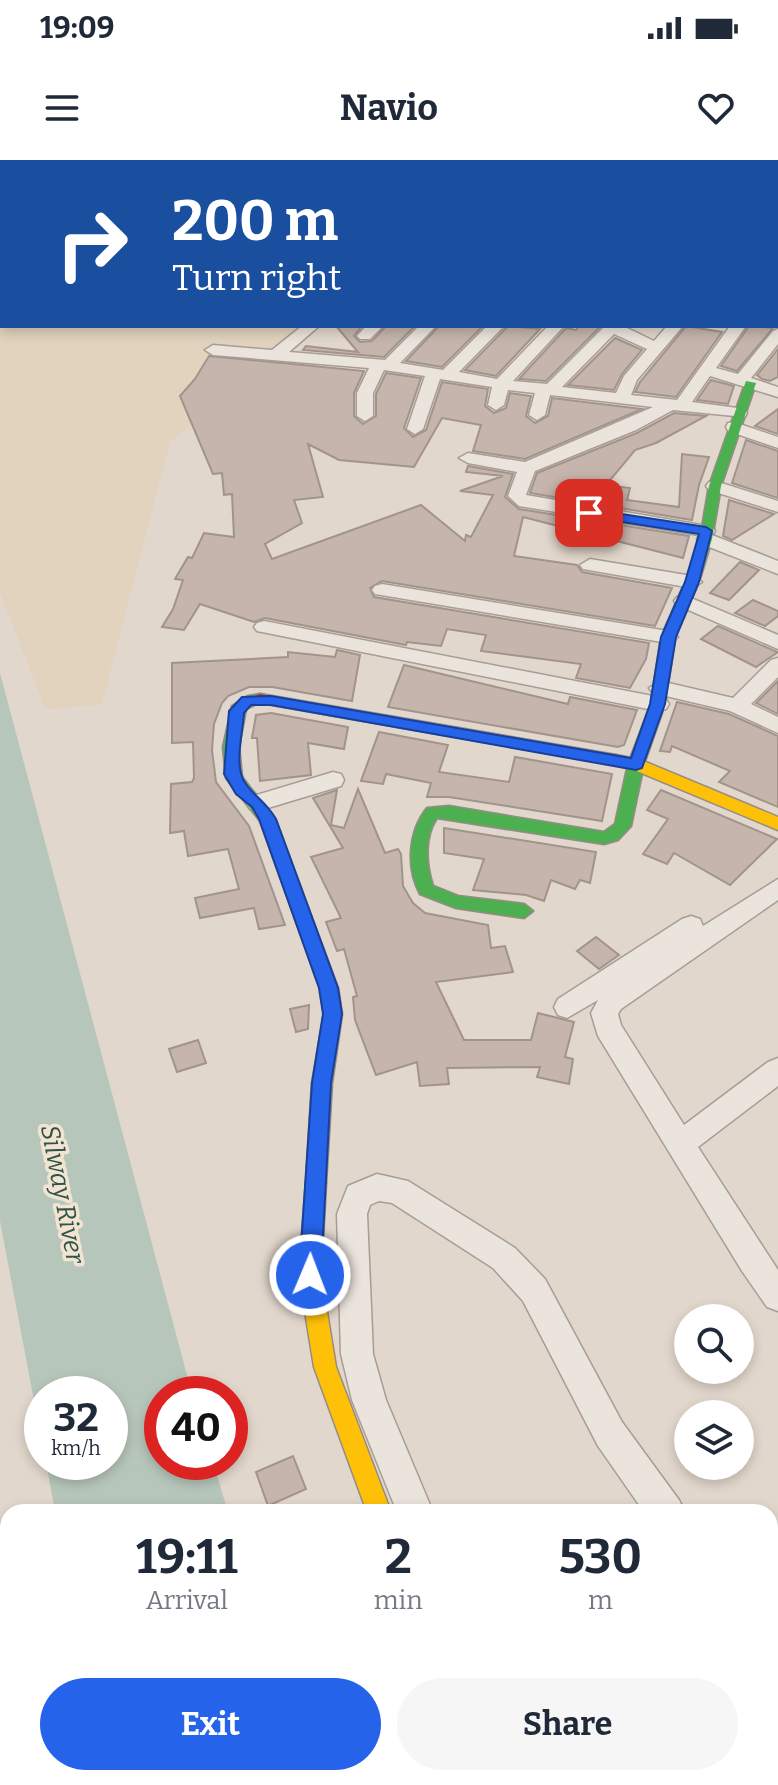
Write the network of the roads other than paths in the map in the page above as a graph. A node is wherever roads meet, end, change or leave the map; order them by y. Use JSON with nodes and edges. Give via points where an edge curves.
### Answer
{"nodes":[{"id":1,"x":309,"y":328,"type":"edge"},
{"id":2,"x":426,"y":328,"type":"edge"},
{"id":3,"x":494,"y":328,"type":"edge"},
{"id":4,"x":554,"y":328,"type":"edge"},
{"id":5,"x":611,"y":328,"type":"edge"},
{"id":6,"x":616,"y":328,"type":"edge"},
{"id":7,"x":673,"y":328,"type":"edge"},
{"id":8,"x":737,"y":328,"type":"edge"},
{"id":9,"x":778,"y":334,"type":"edge"},
{"id":10,"x":657,"y":348,"type":"junction"},
{"id":11,"x":213,"y":350,"type":"dead end"},
{"id":12,"x":276,"y":355,"type":"junction"},
{"id":13,"x":384,"y":365,"type":"junction"},
{"id":14,"x":708,"y":370,"type":"junction"},
{"id":15,"x":440,"y":374,"type":"junction"},
{"id":16,"x":746,"y":381,"type":"junction"},
{"id":17,"x":501,"y":384,"type":"junction"},
{"id":18,"x":548,"y":389,"type":"junction"},
{"id":19,"x":778,"y":392,"type":"edge"},
{"id":20,"x":621,"y":399,"type":"junction"},
{"id":21,"x":496,"y":405,"type":"dead end"},
{"id":22,"x":676,"y":406,"type":"junction"},
{"id":23,"x":537,"y":415,"type":"dead end"},
{"id":24,"x":365,"y":416,"type":"dead end"},
{"id":25,"x":737,"y":420,"type":"junction"},
{"id":26,"x":415,"y":429,"type":"dead end"},
{"id":27,"x":778,"y":443,"type":"edge"},
{"id":28,"x":468,"y":458,"type":"dead end"},
{"id":29,"x":527,"y":468,"type":"junction"},
{"id":30,"x":715,"y":486,"type":"junction"},
{"id":31,"x":778,"y":507,"type":"edge"},
{"id":32,"x":706,"y":535,"type":"junction"},
{"id":33,"x":590,"y":565,"type":"dead end"},
{"id":34,"x":778,"y":568,"type":"edge"},
{"id":35,"x":382,"y":590,"type":"dead end"},
{"id":36,"x":688,"y":592,"type":"junction"},
{"id":37,"x":264,"y":627,"type":"dead end"},
{"id":38,"x":668,"y":637,"type":"junction"},
{"id":39,"x":778,"y":643,"type":"edge"},
{"id":40,"x":778,"y":665,"type":"edge"},
{"id":41,"x":659,"y":696,"type":"junction"},
{"id":42,"x":737,"y":706,"type":"junction"},
{"id":43,"x":778,"y":726,"type":"edge"},
{"id":44,"x":636,"y":764,"type":"junction"},
{"id":45,"x":333,"y":780,"type":"dead end"},
{"id":46,"x":258,"y":803,"type":"junction"},
{"id":47,"x":778,"y":824,"type":"edge"},
{"id":48,"x":778,"y":869,"type":"edge"},
{"id":49,"x":778,"y":888,"type":"edge"},
{"id":50,"x":524,"y":911,"type":"dead end"},
{"id":51,"x":567,"y":1007,"type":"dead end"},
{"id":52,"x":778,"y":1070,"type":"edge"},
{"id":53,"x":680,"y":1144,"type":"junction"},
{"id":54,"x":778,"y":1296,"type":"edge"},
{"id":55,"x":376,"y":1504,"type":"edge"},
{"id":56,"x":412,"y":1504,"type":"edge"},
{"id":57,"x":660,"y":1504,"type":"edge"}],
"edges":[{"from":1,"to":12,"type":"street"},
{"from":2,"to":13,"type":"street"},
{"from":3,"to":15,"type":"street"},
{"from":4,"to":17,"type":"street"},
{"from":5,"to":18,"type":"street"},
{"from":6,"to":10,"type":"street"},
{"from":7,"to":10,"type":"street"},
{"from":8,"to":14,"type":"street"},
{"from":9,"to":16,"type":"street"},
{"from":10,"to":20,"type":"street"},
{"from":11,"to":12,"type":"street"},
{"from":12,"to":13,"type":"street"},
{"from":13,"to":15,"type":"street"},
{"from":13,"to":24,"type":"street","via":[[365,393]]},
{"from":14,"to":16,"type":"street"},
{"from":14,"to":22,"type":"street"},
{"from":15,"to":17,"type":"street"},
{"from":15,"to":26,"type":"street"},
{"from":16,"to":19,"type":"street"},
{"from":16,"to":25,"type":"street"},
{"from":17,"to":18,"type":"street"},
{"from":17,"to":21,"type":"street"},
{"from":18,"to":20,"type":"street"},
{"from":18,"to":23,"type":"street"},
{"from":20,"to":22,"type":"street"},
{"from":22,"to":25,"type":"street"},
{"from":22,"to":29,"type":"street"},
{"from":25,"to":27,"type":"street"},
{"from":25,"to":30,"type":"street"},
{"from":28,"to":29,"type":"street"},
{"from":29,"to":32,"type":"street","via":[[517,496],[525,502]]},
{"from":30,"to":31,"type":"street"},
{"from":30,"to":32,"type":"street"},
{"from":32,"to":34,"type":"street"},
{"from":32,"to":36,"type":"street"},
{"from":33,"to":36,"type":"street"},
{"from":35,"to":38,"type":"street"},
{"from":36,"to":38,"type":"street"},
{"from":36,"to":39,"type":"street"},
{"from":37,"to":41,"type":"street"},
{"from":38,"to":41,"type":"street"},
{"from":40,"to":42,"type":"street"},
{"from":41,"to":42,"type":"street"},
{"from":41,"to":44,"type":"street"},
{"from":42,"to":43,"type":"street"},
{"from":44,"to":46,"type":"street","via":[[253,699],[237,711],[232,774]]},
{"from":44,"to":47,"type":"street"},
{"from":44,"to":50,"type":"street","via":[[623,826],[604,838],[449,812],[428,815],[422,829],[426,891],[447,901]]},
{"from":45,"to":46,"type":"street"},
{"from":46,"to":55,"type":"street","via":[[329,988],[333,1014],[322,1083],[310,1275],[325,1367]]},
{"from":48,"to":51,"type":"street"},
{"from":49,"to":53,"type":"street","via":[[605,1009],[608,1028]]},
{"from":52,"to":53,"type":"street"},
{"from":53,"to":54,"type":"street"},
{"from":56,"to":57,"type":"street","via":[[369,1400],[354,1334],[352,1214],[359,1196],[377,1187],[398,1190],[519,1272],[534,1290],[607,1429]]}]}
